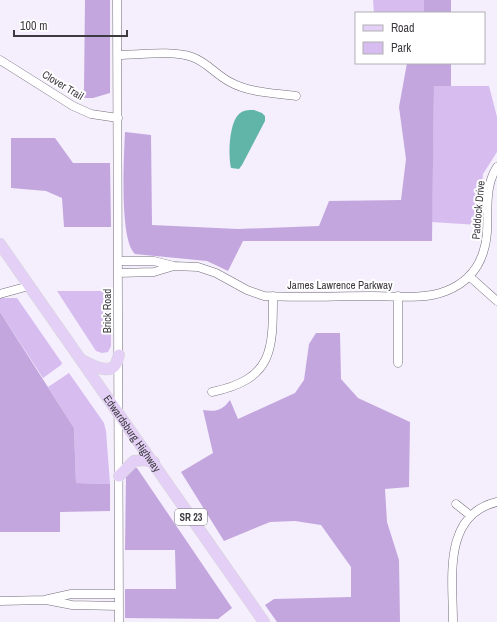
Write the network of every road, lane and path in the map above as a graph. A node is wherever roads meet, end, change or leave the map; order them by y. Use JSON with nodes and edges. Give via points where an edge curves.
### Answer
{"nodes":[{"id":1,"x":117,"y":0,"type":"edge"},
{"id":2,"x":118,"y":55,"type":"junction"},
{"id":3,"x":0,"y":60,"type":"edge"},
{"id":4,"x":296,"y":96,"type":"dead end"},
{"id":5,"x":118,"y":118,"type":"junction"},
{"id":6,"x":497,"y":167,"type":"edge"},
{"id":7,"x":0,"y":244,"type":"edge"},
{"id":8,"x":118,"y":261,"type":"junction"},
{"id":9,"x":174,"y":266,"type":"junction"},
{"id":10,"x":118,"y":273,"type":"junction"},
{"id":11,"x":469,"y":276,"type":"junction"},
{"id":12,"x":29,"y":286,"type":"junction"},
{"id":13,"x":0,"y":294,"type":"edge"},
{"id":14,"x":273,"y":296,"type":"junction"},
{"id":15,"x":398,"y":296,"type":"junction"},
{"id":16,"x":497,"y":302,"type":"edge"},
{"id":17,"x":118,"y":355,"type":"junction"},
{"id":18,"x":80,"y":358,"type":"junction"},
{"id":19,"x":398,"y":363,"type":"dead end"},
{"id":20,"x":212,"y":392,"type":"dead end"},
{"id":21,"x":119,"y":413,"type":"junction"},
{"id":22,"x":154,"y":462,"type":"junction"},
{"id":23,"x":119,"y":476,"type":"junction"},
{"id":24,"x":497,"y":502,"type":"edge"},
{"id":25,"x":456,"y":504,"type":"dead end"},
{"id":26,"x":471,"y":516,"type":"junction"},
{"id":27,"x":118,"y":594,"type":"junction"},
{"id":28,"x":44,"y":600,"type":"junction"},
{"id":29,"x":0,"y":601,"type":"edge"},
{"id":30,"x":118,"y":606,"type":"junction"},
{"id":31,"x":119,"y":622,"type":"edge"},
{"id":32,"x":264,"y":622,"type":"edge"},
{"id":33,"x":453,"y":622,"type":"edge"}],
"edges":[{"from":1,"to":2,"type":"street","name":"Brick Road"},
{"from":2,"to":4,"type":"street","via":[[191,56],[241,88]]},
{"from":2,"to":5,"type":"street","name":"Brick Road"},
{"from":3,"to":5,"type":"street","name":"Clover Trail","via":[[73,106],[91,114]]},
{"from":5,"to":8,"type":"street","name":"Brick Road"},
{"from":6,"to":11,"type":"street","name":"Paddock Drive","via":[[489,186],[487,241],[480,262]]},
{"from":7,"to":12,"type":"main road","name":"Edwardsburg Highway","number":"SR 23"},
{"from":8,"to":9,"type":"street","name":"James Lawrence Parkway","via":[[154,261]]},
{"from":8,"to":10,"type":"street","name":"Brick Road"},
{"from":9,"to":10,"type":"street","name":"James Lawrence Parkway","via":[[154,272]]},
{"from":9,"to":14,"type":"street","name":"James Lawrence Parkway","via":[[206,269],[256,294]]},
{"from":10,"to":17,"type":"street","name":"Brick Road"},
{"from":11,"to":15,"type":"street","name":"James Lawrence Parkway","via":[[455,287],[437,294]]},
{"from":11,"to":16,"type":"street"},
{"from":12,"to":13,"type":"street"},
{"from":12,"to":18,"type":"main road","name":"Edwardsburg Highway","number":"SR 23"},
{"from":14,"to":15,"type":"street","name":"James Lawrence Parkway"},
{"from":14,"to":20,"type":"street","via":[[273,339],[263,364],[245,382]]},
{"from":15,"to":19,"type":"street"},
{"from":17,"to":18,"type":"main road","via":[[116,364],[112,368],[104,369]]},
{"from":17,"to":21,"type":"street","name":"Brick Road"},
{"from":18,"to":21,"type":"main road","name":"Edwardsburg Highway","number":"SR 23"},
{"from":21,"to":22,"type":"main road","name":"Edwardsburg Highway","number":"SR 23"},
{"from":21,"to":23,"type":"street","name":"Brick Road"},
{"from":22,"to":23,"type":"main road","via":[[134,461]]},
{"from":22,"to":32,"type":"main road","name":"Edwardsburg Highway","number":"SR 23"},
{"from":23,"to":27,"type":"street","name":"Brick Road"},
{"from":24,"to":26,"type":"street","via":[[487,504]]},
{"from":25,"to":26,"type":"street"},
{"from":26,"to":33,"type":"street","via":[[458,533],[452,560]]},
{"from":27,"to":28,"type":"street","via":[[71,594]]},
{"from":27,"to":30,"type":"street","name":"Brick Road"},
{"from":28,"to":29,"type":"street"},
{"from":28,"to":30,"type":"street","via":[[72,606]]},
{"from":30,"to":31,"type":"street","name":"Brick Road"}]}
